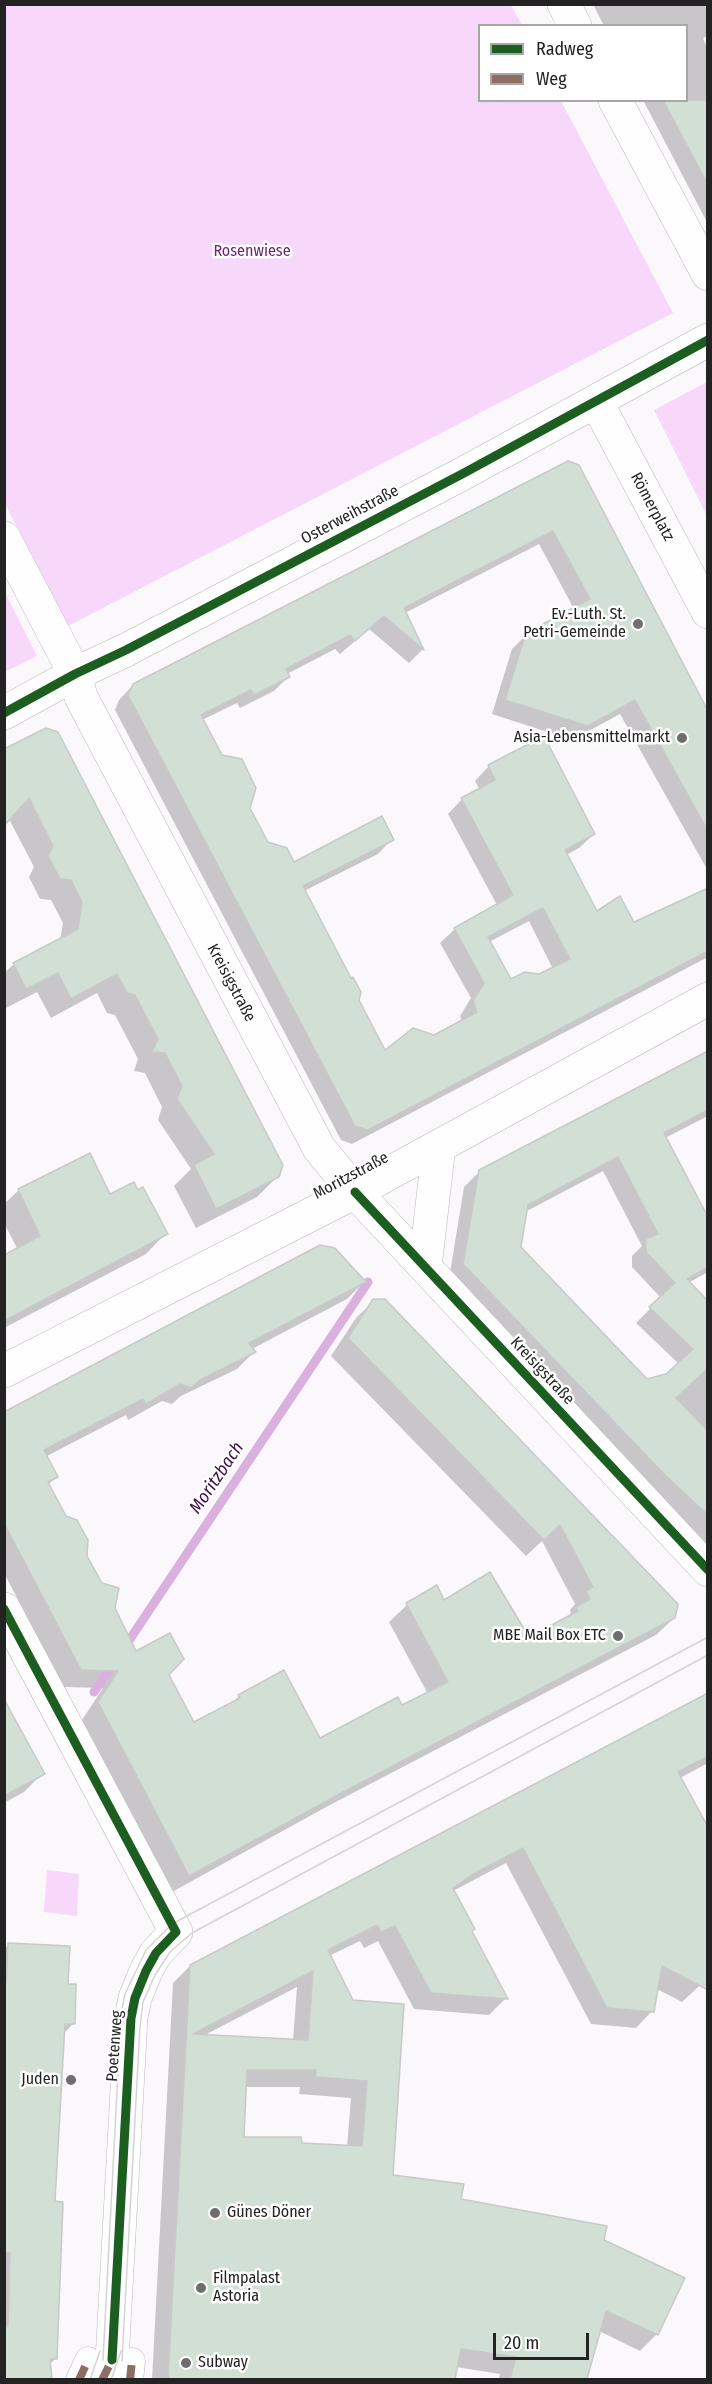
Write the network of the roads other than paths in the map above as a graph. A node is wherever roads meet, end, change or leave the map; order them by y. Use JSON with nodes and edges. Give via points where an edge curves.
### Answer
{"nodes":[{"id":1,"x":564,"y":4,"type":"edge"},
{"id":2,"x":574,"y":24,"type":"edge"},
{"id":3,"x":616,"y":102,"type":"edge"},
{"id":4,"x":708,"y":274,"type":"edge"},
{"id":5,"x":708,"y":340,"type":"edge"},
{"id":6,"x":596,"y":401,"type":"junction"},
{"id":7,"x":4,"y":538,"type":"edge"},
{"id":8,"x":708,"y":612,"type":"edge"},
{"id":9,"x":75,"y":674,"type":"junction"},
{"id":10,"x":4,"y":712,"type":"edge"},
{"id":11,"x":708,"y":999,"type":"edge"},
{"id":12,"x":439,"y":1146,"type":"junction"},
{"id":13,"x":355,"y":1192,"type":"junction"},
{"id":14,"x":425,"y":1267,"type":"junction"},
{"id":15,"x":4,"y":1371,"type":"edge"},
{"id":16,"x":708,"y":1570,"type":"edge"},
{"id":17,"x":4,"y":1609,"type":"edge"},
{"id":18,"x":108,"y":2371,"type":"edge"}],
"edges":[{"from":1,"to":2,"type":"street"},
{"from":3,"to":4,"type":"street"},
{"from":5,"to":6,"type":"street","name":"Osterweihstraße"},
{"from":6,"to":8,"type":"street","name":"Römerplatz"},
{"from":6,"to":9,"type":"street","name":"Osterweihstraße"},
{"from":7,"to":9,"type":"street","name":"Kreisigstraße"},
{"from":9,"to":10,"type":"street","name":"Osterweihstraße"},
{"from":9,"to":13,"type":"street","name":"Kreisigstraße","via":[[81,697],[319,1148]]},
{"from":11,"to":12,"type":"street","name":"Moritzstraße"},
{"from":12,"to":13,"type":"street","name":"Moritzstraße"},
{"from":12,"to":14,"type":"street"},
{"from":13,"to":14,"type":"street","name":"Kreisigstraße"},
{"from":13,"to":15,"type":"street","name":"Moritzstraße"},
{"from":14,"to":16,"type":"street","name":"Kreisigstraße"},
{"from":17,"to":18,"type":"street","name":"Poetenweg","via":[[176,1932],[146,1971],[131,2018]]}]}
